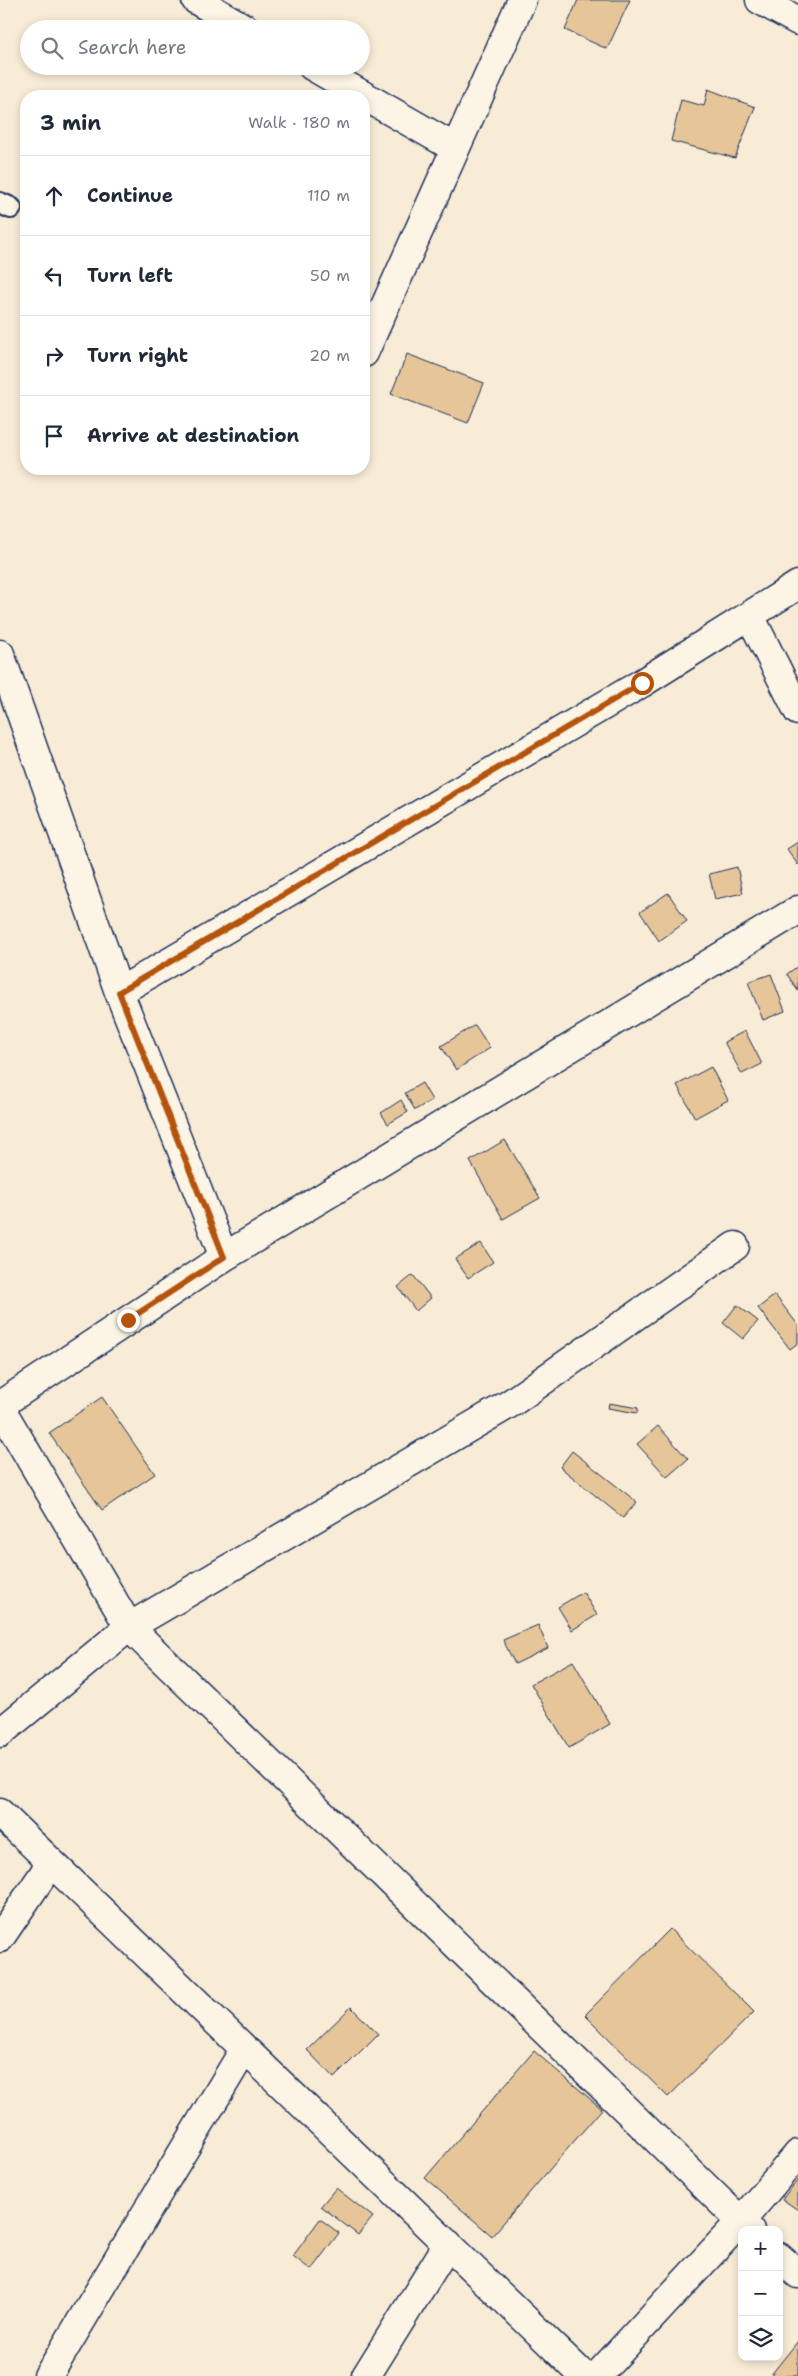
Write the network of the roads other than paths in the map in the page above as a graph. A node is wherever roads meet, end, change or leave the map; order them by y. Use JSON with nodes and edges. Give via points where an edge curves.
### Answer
{"nodes":[{"id":1,"x":196,"y":0,"type":"edge"},
{"id":2,"x":522,"y":0,"type":"edge"},
{"id":3,"x":760,"y":0,"type":"edge"},
{"id":4,"x":230,"y":20,"type":"edge"},
{"id":5,"x":798,"y":21,"type":"edge"},
{"id":6,"x":328,"y":75,"type":"edge"},
{"id":7,"x":354,"y":90,"type":"edge"},
{"id":8,"x":370,"y":99,"type":"edge"},
{"id":9,"x":454,"y":148,"type":"junction"},
{"id":10,"x":370,"y":339,"type":"edge"},
{"id":11,"x":798,"y":585,"type":"edge"},
{"id":12,"x":750,"y":616,"type":"junction"},
{"id":13,"x":2,"y":669,"type":"edge"},
{"id":14,"x":798,"y":711,"type":"edge"},
{"id":15,"x":798,"y":910,"type":"edge"},
{"id":16,"x":119,"y":992,"type":"junction"},
{"id":17,"x":735,"y":1246,"type":"dead end"},
{"id":18,"x":224,"y":1257,"type":"junction"},
{"id":19,"x":0,"y":1406,"type":"edge"},
{"id":20,"x":129,"y":1626,"type":"junction"},
{"id":21,"x":0,"y":1732,"type":"edge"},
{"id":22,"x":0,"y":1813,"type":"edge"},
{"id":23,"x":50,"y":1863,"type":"junction"},
{"id":24,"x":0,"y":1938,"type":"edge"},
{"id":25,"x":244,"y":2050,"type":"junction"},
{"id":26,"x":798,"y":2154,"type":"edge"},
{"id":27,"x":746,"y":2225,"type":"edge"},
{"id":28,"x":448,"y":2244,"type":"junction"},
{"id":29,"x":783,"y":2261,"type":"edge"},
{"id":30,"x":798,"y":2274,"type":"edge"},
{"id":31,"x":48,"y":2376,"type":"edge"},
{"id":32,"x":366,"y":2376,"type":"edge"},
{"id":33,"x":584,"y":2376,"type":"edge"},
{"id":34,"x":597,"y":2376,"type":"edge"}],
"edges":[{"from":1,"to":4,"type":"street"},
{"from":2,"to":9,"type":"street"},
{"from":3,"to":5,"type":"street"},
{"from":6,"to":7,"type":"street"},
{"from":8,"to":9,"type":"street"},
{"from":9,"to":10,"type":"street"},
{"from":11,"to":12,"type":"street"},
{"from":12,"to":14,"type":"street"},
{"from":12,"to":16,"type":"street"},
{"from":13,"to":16,"type":"street"},
{"from":15,"to":18,"type":"street"},
{"from":16,"to":18,"type":"street"},
{"from":17,"to":20,"type":"street","via":[[511,1403]]},
{"from":18,"to":19,"type":"street"},
{"from":19,"to":20,"type":"street"},
{"from":20,"to":21,"type":"street"},
{"from":20,"to":27,"type":"street"},
{"from":22,"to":23,"type":"street"},
{"from":23,"to":24,"type":"street"},
{"from":23,"to":25,"type":"street"},
{"from":25,"to":28,"type":"street"},
{"from":25,"to":31,"type":"street"},
{"from":26,"to":27,"type":"street"},
{"from":27,"to":34,"type":"street"},
{"from":28,"to":32,"type":"street"},
{"from":28,"to":33,"type":"street"},
{"from":29,"to":30,"type":"street"}]}
